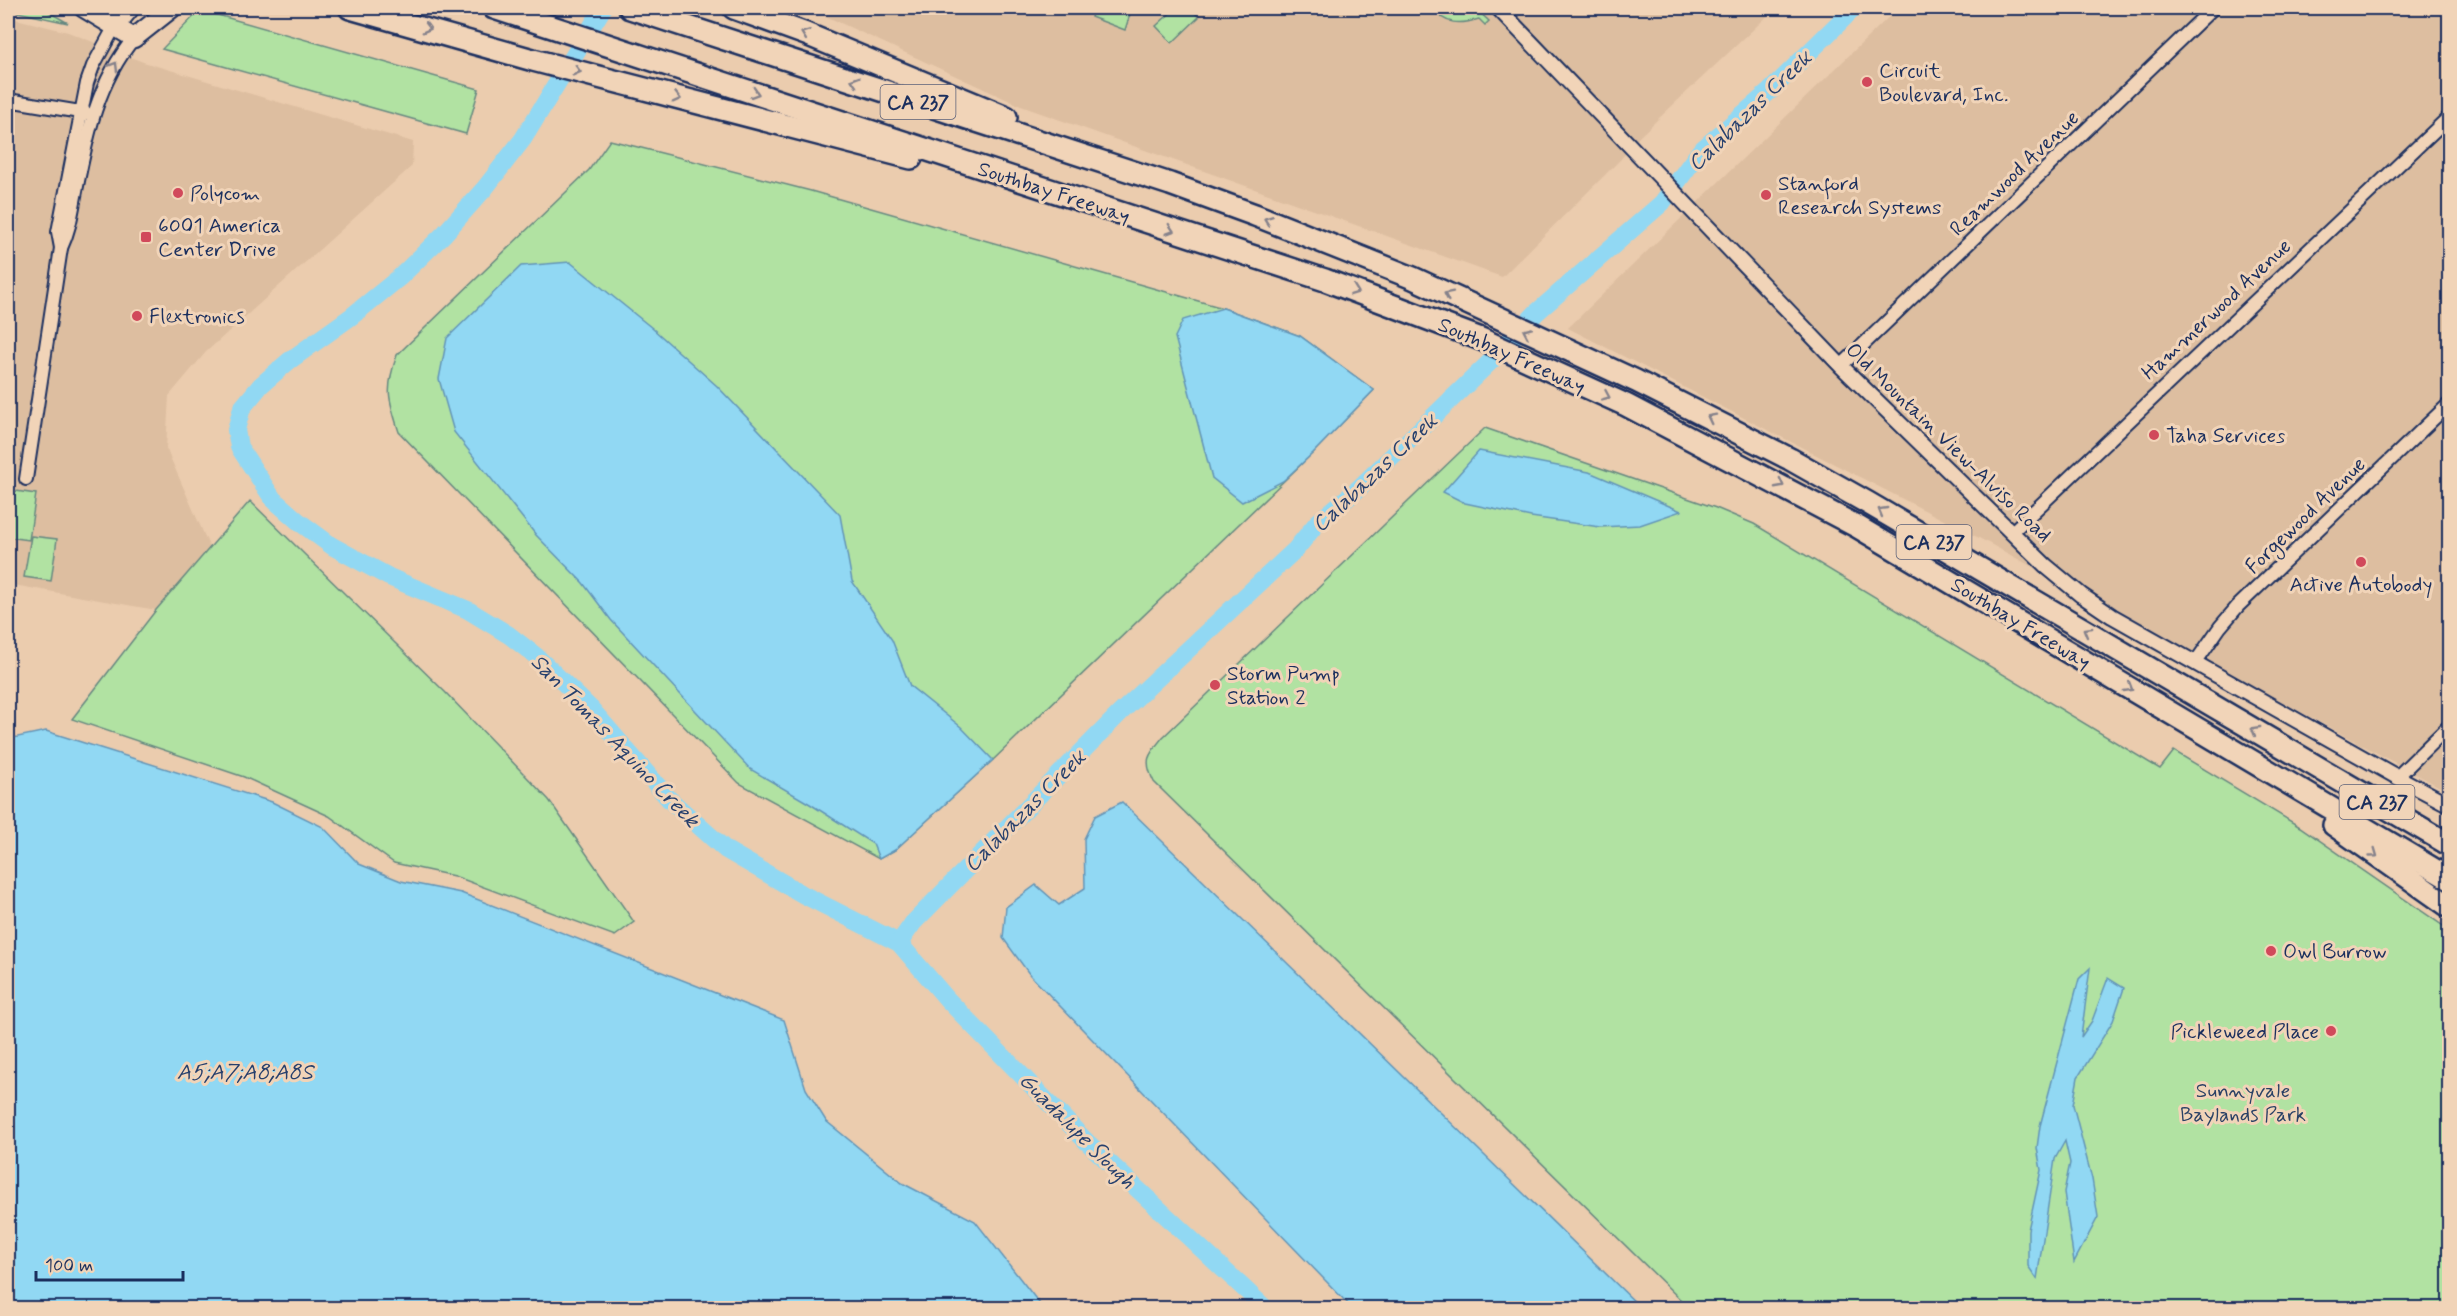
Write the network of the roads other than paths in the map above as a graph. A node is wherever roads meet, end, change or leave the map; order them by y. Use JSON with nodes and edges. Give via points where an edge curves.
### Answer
{"nodes":[{"id":1,"x":84,"y":8,"type":"edge"},
{"id":2,"x":130,"y":8,"type":"edge"},
{"id":3,"x":172,"y":8,"type":"edge"},
{"id":4,"x":350,"y":8,"type":"edge"},
{"id":5,"x":494,"y":8,"type":"edge"},
{"id":6,"x":630,"y":8,"type":"edge"},
{"id":7,"x":734,"y":8,"type":"edge"},
{"id":8,"x":2213,"y":8,"type":"edge"},
{"id":9,"x":1504,"y":10,"type":"edge"},
{"id":10,"x":115,"y":26,"type":"junction"},
{"id":11,"x":134,"y":38,"type":"junction"},
{"id":12,"x":8,"y":100,"type":"edge"},
{"id":13,"x":80,"y":112,"type":"junction"},
{"id":14,"x":94,"y":114,"type":"junction"},
{"id":15,"x":2450,"y":116,"type":"edge"},
{"id":16,"x":1170,"y":184,"type":"junction"},
{"id":17,"x":1074,"y":198,"type":"junction"},
{"id":18,"x":62,"y":248,"type":"junction"},
{"id":19,"x":1842,"y":366,"type":"junction"},
{"id":20,"x":2450,"y":403,"type":"edge"},
{"id":21,"x":26,"y":479,"type":"dead end"},
{"id":22,"x":2011,"y":533,"type":"junction"},
{"id":23,"x":2195,"y":663,"type":"junction"},
{"id":24,"x":2450,"y":725,"type":"edge"},
{"id":25,"x":2206,"y":735,"type":"junction"},
{"id":26,"x":2305,"y":759,"type":"junction"},
{"id":27,"x":2397,"y":777,"type":"junction"},
{"id":28,"x":2450,"y":805,"type":"edge"},
{"id":29,"x":2450,"y":831,"type":"edge"},
{"id":30,"x":2450,"y":845,"type":"edge"},
{"id":31,"x":2450,"y":879,"type":"edge"},
{"id":32,"x":2450,"y":907,"type":"edge"}],
"edges":[{"from":1,"to":10,"type":"main road"},
{"from":2,"to":10,"type":"main road"},
{"from":3,"to":11,"type":"main road"},
{"from":4,"to":17,"type":"highway","one_way":true,"via":[[533,60]]},
{"from":5,"to":17,"type":"highway","name":"Southbay Freeway","number":"CA 237","one_way":true},
{"from":16,"to":6,"type":"highway","name":"Southbay Freeway","number":"CA 237","one_way":true},
{"from":16,"to":7,"type":"highway","one_way":true},
{"from":8,"to":19,"type":"street","name":"Reamwood Avenue"},
{"from":9,"to":19,"type":"street","name":"Old Mountain View-Alviso Road"},
{"from":10,"to":11,"type":"main road"},
{"from":10,"to":13,"type":"street","via":[[93,66]]},
{"from":14,"to":11,"type":"street","one_way":true,"via":[[106,79]]},
{"from":12,"to":13,"type":"street"},
{"from":13,"to":14,"type":"street"},
{"from":13,"to":18,"type":"street","via":[[58,232]]},
{"from":14,"to":18,"type":"street","via":[[71,225]]},
{"from":15,"to":22,"type":"street","name":"Hammerwood Avenue"},
{"from":26,"to":16,"type":"highway","name":"Southbay Freeway","number":"CA 237","one_way":true,"via":[[1790,459],[1636,381],[1413,278]]},
{"from":17,"to":25,"type":"highway","name":"Southbay Freeway","number":"CA 237","one_way":true,"via":[[1324,280],[1481,339],[1626,405],[1848,521]]},
{"from":18,"to":21,"type":"street"},
{"from":19,"to":22,"type":"street","name":"Old Mountain View-Alviso Road"},
{"from":20,"to":23,"type":"street","name":"Forgewood Avenue","via":[[2238,606]]},
{"from":22,"to":23,"type":"street","name":"Old Mountain View-Alviso Road","via":[[2081,595]]},
{"from":23,"to":27,"type":"street","name":"Old Mountain View-Alviso Road"},
{"from":24,"to":27,"type":"street"},
{"from":25,"to":31,"type":"highway","name":"Southbay Freeway","number":"CA 237"},
{"from":25,"to":32,"type":"highway","one_way":true},
{"from":26,"to":29,"type":"highway"},
{"from":26,"to":30,"type":"highway","name":"Southbay Freeway","number":"CA 237"},
{"from":27,"to":28,"type":"street","name":"Old Mountain View-Alviso Road"}]}
